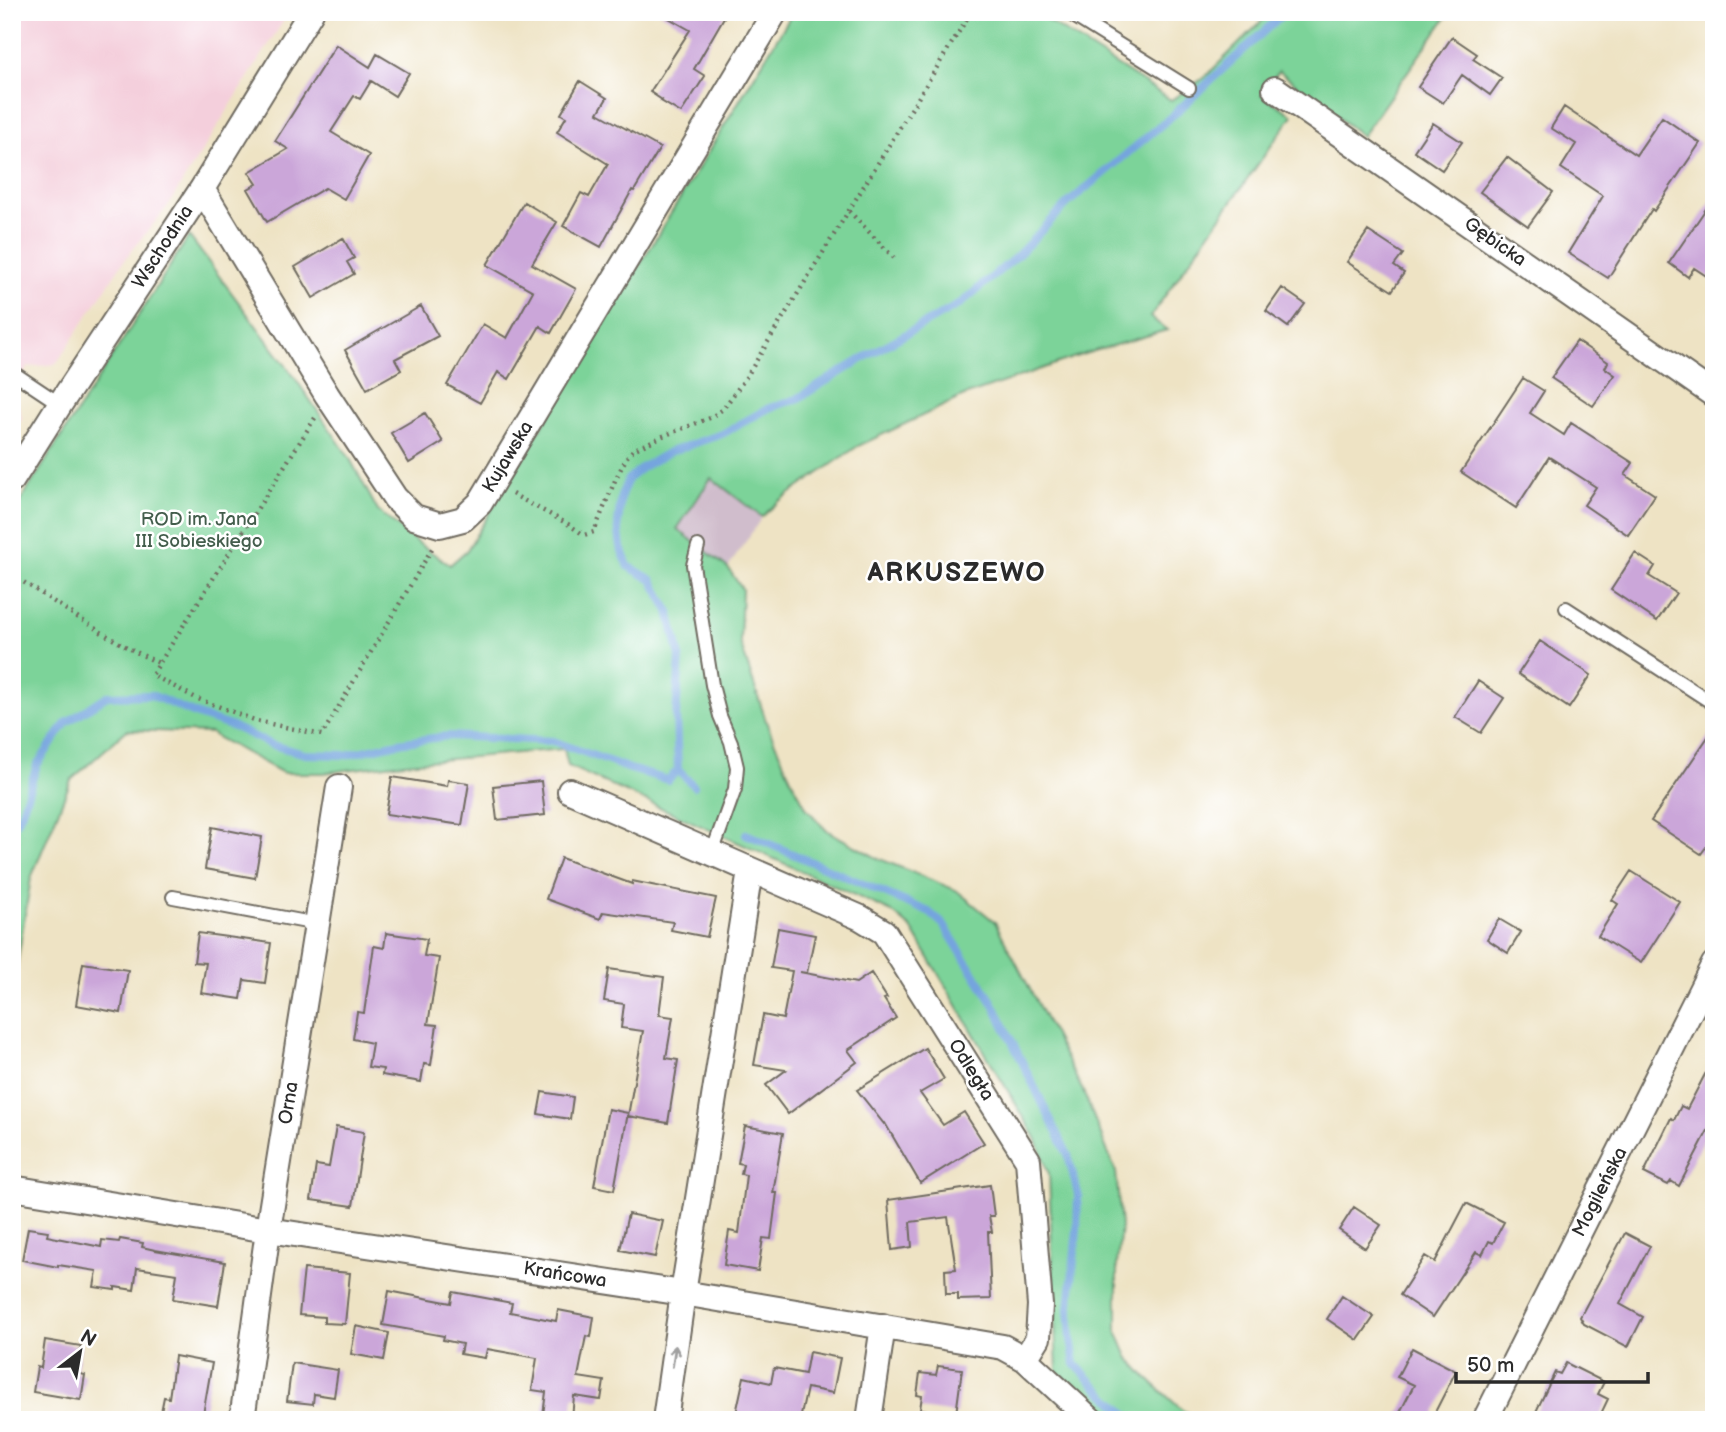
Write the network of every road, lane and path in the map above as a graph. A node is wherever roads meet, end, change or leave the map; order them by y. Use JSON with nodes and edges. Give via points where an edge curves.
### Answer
{"nodes":[{"id":1,"x":311,"y":12,"type":"edge"},
{"id":2,"x":775,"y":12,"type":"edge"},
{"id":3,"x":971,"y":12,"type":"edge"},
{"id":4,"x":1067,"y":12,"type":"edge"},
{"id":5,"x":1189,"y":88,"type":"dead end"},
{"id":6,"x":1275,"y":89,"type":"dead end"},
{"id":7,"x":202,"y":189,"type":"junction"},
{"id":8,"x":849,"y":211,"type":"junction"},
{"id":9,"x":897,"y":261,"type":"dead end"},
{"id":10,"x":12,"y":372,"type":"edge"},
{"id":11,"x":327,"y":395,"type":"junction"},
{"id":12,"x":1714,"y":395,"type":"edge"},
{"id":13,"x":60,"y":404,"type":"junction"},
{"id":14,"x":12,"y":480,"type":"edge"},
{"id":15,"x":493,"y":483,"type":"junction"},
{"id":16,"x":440,"y":525,"type":"junction"},
{"id":17,"x":698,"y":546,"type":"dead end"},
{"id":18,"x":12,"y":575,"type":"edge"},
{"id":19,"x":1566,"y":608,"type":"dead end"},
{"id":20,"x":159,"y":663,"type":"junction"},
{"id":21,"x":1714,"y":704,"type":"edge"},
{"id":22,"x":339,"y":787,"type":"dead end"},
{"id":23,"x":570,"y":791,"type":"dead end"},
{"id":24,"x":712,"y":853,"type":"junction"},
{"id":25,"x":750,"y":871,"type":"junction"},
{"id":26,"x":173,"y":897,"type":"dead end"},
{"id":27,"x":317,"y":923,"type":"junction"},
{"id":28,"x":1714,"y":964,"type":"edge"},
{"id":29,"x":12,"y":1188,"type":"edge"},
{"id":30,"x":268,"y":1230,"type":"junction"},
{"id":31,"x":682,"y":1293,"type":"junction"},
{"id":32,"x":883,"y":1326,"type":"junction"},
{"id":33,"x":1025,"y":1359,"type":"junction"},
{"id":34,"x":242,"y":1420,"type":"edge"},
{"id":35,"x":665,"y":1420,"type":"edge"},
{"id":36,"x":869,"y":1420,"type":"edge"},
{"id":37,"x":1091,"y":1420,"type":"edge"},
{"id":38,"x":1485,"y":1420,"type":"edge"}],
"edges":[{"from":1,"to":7,"type":"street","name":"Wschodnia"},
{"from":2,"to":15,"type":"street","name":"Kujawska"},
{"from":3,"to":8,"type":"path"},
{"from":4,"to":5,"type":"lane"},
{"from":6,"to":12,"type":"street","name":"Gębicka"},
{"from":7,"to":11,"type":"street"},
{"from":7,"to":13,"type":"street","name":"Wschodnia"},
{"from":8,"to":9,"type":"path"},
{"from":8,"to":15,"type":"path","via":[[723,409],[633,450],[594,532],[584,535]]},
{"from":10,"to":13,"type":"lane"},
{"from":11,"to":16,"type":"street","via":[[395,498],[414,517]]},
{"from":11,"to":20,"type":"path"},
{"from":13,"to":14,"type":"street","name":"Wschodnia"},
{"from":15,"to":16,"type":"street","name":"Kujawska","via":[[463,519]]},
{"from":16,"to":20,"type":"path","via":[[431,552],[322,735],[257,721],[195,698],[152,675]]},
{"from":17,"to":24,"type":"lane","via":[[693,565],[712,685],[737,767],[735,789]]},
{"from":18,"to":20,"type":"path","via":[[132,651]]},
{"from":19,"to":21,"type":"lane"},
{"from":22,"to":27,"type":"street","name":"Orna"},
{"from":23,"to":24,"type":"street","name":"Odległa"},
{"from":24,"to":25,"type":"street","name":"Odległa"},
{"from":25,"to":31,"type":"street"},
{"from":25,"to":33,"type":"street","name":"Odległa","via":[[884,932],[1028,1160],[1041,1305],[1038,1338]]},
{"from":26,"to":27,"type":"lane"},
{"from":27,"to":30,"type":"street","name":"Orna"},
{"from":28,"to":38,"type":"street","name":"Mogileńska"},
{"from":29,"to":30,"type":"street","name":"Krańcowa"},
{"from":30,"to":31,"type":"street","name":"Krańcowa"},
{"from":30,"to":34,"type":"street","name":"Orna"},
{"from":31,"to":32,"type":"street","name":"Krańcowa"},
{"from":35,"to":31,"type":"street","one_way":true},
{"from":32,"to":33,"type":"street","name":"Krańcowa","via":[[1003,1347]]},
{"from":32,"to":36,"type":"street"},
{"from":33,"to":37,"type":"street","name":"Krańcowa"}]}
